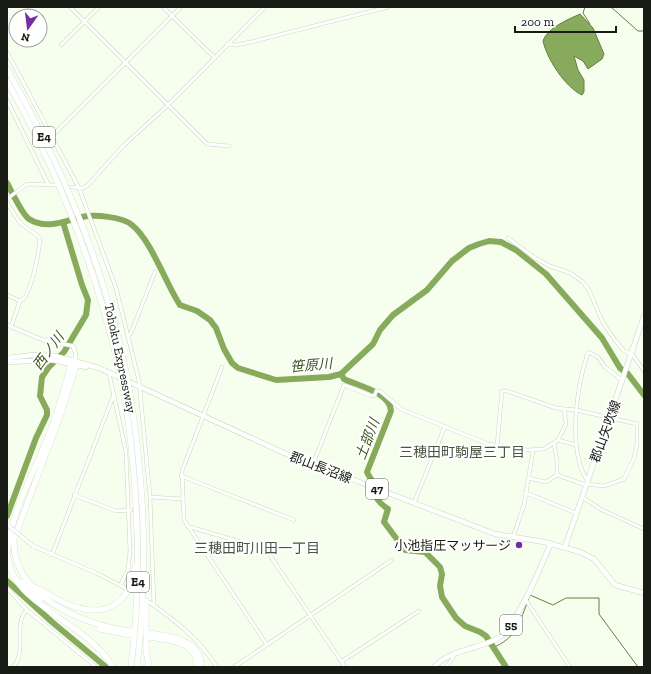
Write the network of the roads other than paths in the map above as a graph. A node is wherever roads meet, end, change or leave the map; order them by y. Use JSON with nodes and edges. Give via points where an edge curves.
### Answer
{"nodes":[{"id":1,"x":70,"y":7,"type":"edge"},
{"id":2,"x":99,"y":7,"type":"edge"},
{"id":3,"x":163,"y":7,"type":"edge"},
{"id":4,"x":181,"y":7,"type":"edge"},
{"id":5,"x":388,"y":7,"type":"edge"},
{"id":6,"x":262,"y":8,"type":"edge"},
{"id":7,"x":172,"y":16,"type":"junction"},
{"id":8,"x":84,"y":22,"type":"junction"},
{"id":9,"x":227,"y":44,"type":"junction"},
{"id":10,"x":61,"y":45,"type":"dead end"},
{"id":11,"x":7,"y":52,"type":"edge"},
{"id":12,"x":214,"y":57,"type":"junction"},
{"id":13,"x":125,"y":62,"type":"junction"},
{"id":14,"x":7,"y":69,"type":"edge"},
{"id":15,"x":7,"y":80,"type":"edge"},
{"id":16,"x":7,"y":100,"type":"edge"},
{"id":17,"x":168,"y":105,"type":"junction"},
{"id":18,"x":52,"y":136,"type":"junction"},
{"id":19,"x":229,"y":146,"type":"dead end"},
{"id":20,"x":48,"y":184,"type":"junction"},
{"id":21,"x":55,"y":185,"type":"dead end"},
{"id":22,"x":71,"y":187,"type":"dead end"},
{"id":23,"x":79,"y":188,"type":"junction"},
{"id":24,"x":7,"y":200,"type":"edge"},
{"id":25,"x":7,"y":203,"type":"edge"},
{"id":26,"x":508,"y":238,"type":"dead end"},
{"id":27,"x":155,"y":272,"type":"dead end"},
{"id":28,"x":7,"y":295,"type":"edge"},
{"id":29,"x":20,"y":301,"type":"junction"},
{"id":30,"x":644,"y":316,"type":"edge"},
{"id":31,"x":7,"y":325,"type":"edge"},
{"id":32,"x":12,"y":327,"type":"junction"},
{"id":33,"x":128,"y":336,"type":"junction"},
{"id":34,"x":631,"y":354,"type":"junction"},
{"id":35,"x":7,"y":358,"type":"edge"},
{"id":36,"x":54,"y":358,"type":"junction"},
{"id":37,"x":7,"y":362,"type":"edge"},
{"id":38,"x":74,"y":363,"type":"junction"},
{"id":39,"x":222,"y":367,"type":"dead end"},
{"id":40,"x":644,"y":371,"type":"edge"},
{"id":41,"x":109,"y":373,"type":"junction"},
{"id":42,"x":623,"y":380,"type":"junction"},
{"id":43,"x":140,"y":388,"type":"junction"},
{"id":44,"x":114,"y":394,"type":"junction"},
{"id":45,"x":564,"y":410,"type":"junction"},
{"id":46,"x":576,"y":410,"type":"junction"},
{"id":47,"x":203,"y":417,"type":"junction"},
{"id":48,"x":610,"y":418,"type":"junction"},
{"id":49,"x":445,"y":426,"type":"junction"},
{"id":50,"x":558,"y":440,"type":"junction"},
{"id":51,"x":554,"y":442,"type":"junction"},
{"id":52,"x":576,"y":445,"type":"junction"},
{"id":53,"x":497,"y":446,"type":"junction"},
{"id":54,"x":533,"y":451,"type":"junction"},
{"id":55,"x":313,"y":464,"type":"junction"},
{"id":56,"x":557,"y":475,"type":"junction"},
{"id":57,"x":181,"y":476,"type":"junction"},
{"id":58,"x":528,"y":478,"type":"junction"},
{"id":59,"x":586,"y":483,"type":"junction"},
{"id":60,"x":526,"y":493,"type":"junction"},
{"id":61,"x":74,"y":496,"type":"junction"},
{"id":62,"x":137,"y":496,"type":"junction"},
{"id":63,"x":150,"y":497,"type":"junction"},
{"id":64,"x":582,"y":497,"type":"junction"},
{"id":65,"x":183,"y":499,"type":"junction"},
{"id":66,"x":414,"y":503,"type":"junction"},
{"id":67,"x":129,"y":510,"type":"junction"},
{"id":68,"x":576,"y":513,"type":"junction"},
{"id":69,"x":294,"y":520,"type":"dead end"},
{"id":70,"x":8,"y":525,"type":"edge"},
{"id":71,"x":187,"y":526,"type":"junction"},
{"id":72,"x":644,"y":529,"type":"edge"},
{"id":73,"x":513,"y":538,"type":"junction"},
{"id":74,"x":144,"y":541,"type":"junction"},
{"id":75,"x":551,"y":543,"type":"junction"},
{"id":76,"x":565,"y":547,"type":"junction"},
{"id":77,"x":52,"y":555,"type":"junction"},
{"id":78,"x":8,"y":559,"type":"edge"},
{"id":79,"x":392,"y":560,"type":"dead end"},
{"id":80,"x":121,"y":584,"type":"junction"},
{"id":81,"x":34,"y":587,"type":"junction"},
{"id":82,"x":7,"y":588,"type":"edge"},
{"id":83,"x":127,"y":589,"type":"dead end"},
{"id":84,"x":644,"y":593,"type":"edge"},
{"id":85,"x":525,"y":600,"type":"junction"},
{"id":86,"x":149,"y":602,"type":"dead end"},
{"id":87,"x":154,"y":606,"type":"junction"},
{"id":88,"x":26,"y":610,"type":"junction"},
{"id":89,"x":419,"y":611,"type":"dead end"},
{"id":90,"x":310,"y":616,"type":"junction"},
{"id":91,"x":267,"y":645,"type":"junction"},
{"id":92,"x":454,"y":653,"type":"junction"},
{"id":93,"x":342,"y":661,"type":"junction"},
{"id":94,"x":14,"y":667,"type":"edge"},
{"id":95,"x":96,"y":667,"type":"edge"},
{"id":96,"x":113,"y":667,"type":"edge"},
{"id":97,"x":131,"y":667,"type":"edge"},
{"id":98,"x":137,"y":667,"type":"edge"},
{"id":99,"x":149,"y":667,"type":"edge"},
{"id":100,"x":197,"y":667,"type":"edge"},
{"id":101,"x":201,"y":667,"type":"edge"},
{"id":102,"x":217,"y":667,"type":"edge"},
{"id":103,"x":234,"y":667,"type":"edge"},
{"id":104,"x":345,"y":667,"type":"edge"},
{"id":105,"x":434,"y":667,"type":"edge"},
{"id":106,"x":446,"y":667,"type":"edge"},
{"id":107,"x":570,"y":667,"type":"edge"}],
"edges":[{"from":1,"to":8,"type":"street"},
{"from":2,"to":8,"type":"street"},
{"from":3,"to":7,"type":"street"},
{"from":4,"to":7,"type":"street"},
{"from":5,"to":9,"type":"street","via":[[244,43]]},
{"from":6,"to":9,"type":"street"},
{"from":7,"to":12,"type":"street"},
{"from":7,"to":13,"type":"street"},
{"from":8,"to":10,"type":"street"},
{"from":8,"to":13,"type":"street"},
{"from":9,"to":12,"type":"street"},
{"from":11,"to":18,"type":"street"},
{"from":12,"to":17,"type":"street"},
{"from":13,"to":17,"type":"street"},
{"from":13,"to":18,"type":"street"},
{"from":14,"to":74,"type":"highway","name":"Tohoku Expressway","number":"E4","bridge":true,"via":[[48,145],[76,207],[112,312],[129,388],[142,482]]},
{"from":15,"to":62,"type":"highway","name":"Tohoku Expressway","number":"E4","bridge":true,"via":[[43,148],[68,204],[106,312],[123,386]]},
{"from":16,"to":20,"type":"street"},
{"from":17,"to":19,"type":"street","via":[[207,144]]},
{"from":17,"to":23,"type":"street","via":[[123,146],[88,185]]},
{"from":18,"to":23,"type":"street"},
{"from":20,"to":21,"type":"street"},
{"from":20,"to":24,"type":"street","via":[[29,183]]},
{"from":22,"to":23,"type":"street"},
{"from":23,"to":33,"type":"street","via":[[116,288]]},
{"from":25,"to":29,"type":"street","via":[[20,223],[40,239],[34,275],[25,298]]},
{"from":26,"to":34,"type":"street","via":[[535,258],[570,273],[583,282],[603,323],[624,351]]},
{"from":27,"to":33,"type":"street"},
{"from":28,"to":29,"type":"street"},
{"from":29,"to":32,"type":"street"},
{"from":30,"to":34,"type":"main road","name":"郡山矢吹線"},
{"from":31,"to":32,"type":"street"},
{"from":32,"to":38,"type":"street","via":[[43,340],[73,346],[76,355]]},
{"from":33,"to":43,"type":"street"},
{"from":34,"to":40,"type":"street"},
{"from":34,"to":42,"type":"main road","name":"郡山矢吹線"},
{"from":35,"to":36,"type":"main road","name":"郡山長沼線","number":"47","via":[[33,355]]},
{"from":36,"to":37,"type":"main road","name":"郡山長沼線","number":"47"},
{"from":36,"to":38,"type":"main road","name":"郡山長沼線","number":"47"},
{"from":38,"to":41,"type":"main road","name":"郡山長沼線","number":"47"},
{"from":38,"to":78,"type":"highway","via":[[13,526]]},
{"from":38,"to":81,"type":"highway","via":[[62,412],[14,539],[16,562]]},
{"from":39,"to":47,"type":"street"},
{"from":41,"to":43,"type":"main road","name":"郡山長沼線","number":"47"},
{"from":41,"to":44,"type":"street"},
{"from":42,"to":46,"type":"street","via":[[605,367],[598,357],[588,352],[578,389]]},
{"from":42,"to":48,"type":"main road","name":"郡山矢吹線"},
{"from":43,"to":47,"type":"main road","name":"郡山長沼線","number":"47"},
{"from":43,"to":63,"type":"street"},
{"from":44,"to":61,"type":"street"},
{"from":44,"to":67,"type":"street","via":[[126,446]]},
{"from":45,"to":46,"type":"street"},
{"from":45,"to":50,"type":"street","via":[[566,424]]},
{"from":45,"to":53,"type":"street","via":[[502,391]]},
{"from":46,"to":48,"type":"street"},
{"from":46,"to":52,"type":"street"},
{"from":47,"to":55,"type":"main road","name":"郡山長沼線","number":"47"},
{"from":47,"to":57,"type":"street"},
{"from":48,"to":59,"type":"main road","name":"郡山矢吹線"},
{"from":48,"to":59,"type":"street","via":[[637,424],[634,458],[628,474],[622,481],[600,486]]},
{"from":49,"to":53,"type":"street"},
{"from":49,"to":55,"type":"street","via":[[398,408],[380,391],[372,396],[353,387],[343,386]]},
{"from":49,"to":66,"type":"street"},
{"from":50,"to":51,"type":"street"},
{"from":50,"to":52,"type":"street"},
{"from":51,"to":54,"type":"street","via":[[544,449]]},
{"from":51,"to":56,"type":"street"},
{"from":52,"to":59,"type":"street"},
{"from":53,"to":54,"type":"street"},
{"from":54,"to":58,"type":"street"},
{"from":55,"to":66,"type":"main road","name":"郡山長沼線","number":"47"},
{"from":56,"to":58,"type":"street","via":[[546,482]]},
{"from":56,"to":59,"type":"street"},
{"from":57,"to":65,"type":"street"},
{"from":57,"to":69,"type":"street"},
{"from":58,"to":60,"type":"street"},
{"from":59,"to":64,"type":"main road","name":"郡山矢吹線"},
{"from":60,"to":68,"type":"street"},
{"from":60,"to":73,"type":"street"},
{"from":61,"to":67,"type":"street","via":[[116,511]]},
{"from":61,"to":77,"type":"street"},
{"from":62,"to":81,"type":"highway","via":[[134,576],[129,591],[119,602],[106,609],[84,609],[65,603]]},
{"from":62,"to":97,"type":"highway","name":"Tohoku Expressway","number":"E4","via":[[137,597]]},
{"from":63,"to":65,"type":"street"},
{"from":63,"to":87,"type":"street"},
{"from":64,"to":68,"type":"main road","name":"郡山矢吹線"},
{"from":64,"to":72,"type":"street","via":[[602,510]]},
{"from":65,"to":71,"type":"street","via":[[183,516]]},
{"from":66,"to":73,"type":"main road","name":"郡山長沼線","number":"47"},
{"from":67,"to":80,"type":"street","via":[[129,566],[125,580]]},
{"from":68,"to":76,"type":"main road","name":"郡山矢吹線"},
{"from":70,"to":77,"type":"street","bridge":true,"via":[[33,546]]},
{"from":71,"to":90,"type":"street","via":[[266,551]]},
{"from":71,"to":91,"type":"street"},
{"from":73,"to":75,"type":"main road","name":"郡山長沼線","number":"47"},
{"from":74,"to":98,"type":"highway","name":"Tohoku Expressway","number":"E4","via":[[143,605]]},
{"from":74,"to":99,"type":"highway","via":[[146,646]]},
{"from":75,"to":76,"type":"main road","name":"郡山長沼線","number":"47"},
{"from":75,"to":85,"type":"main road","number":"55"},
{"from":76,"to":84,"type":"main road","name":"郡山長沼線","number":"47","via":[[591,557],[617,586]]},
{"from":77,"to":80,"type":"street"},
{"from":78,"to":81,"type":"highway","via":[[22,582],[55,609],[92,626],[131,633],[77,617],[50,601]]},
{"from":78,"to":96,"type":"highway","via":[[12,574],[23,589],[97,647]]},
{"from":79,"to":90,"type":"street"},
{"from":80,"to":83,"type":"street"},
{"from":82,"to":88,"type":"street"},
{"from":85,"to":92,"type":"main road","number":"55","via":[[511,625],[500,637]]},
{"from":85,"to":107,"type":"street"},
{"from":86,"to":87,"type":"street"},
{"from":87,"to":102,"type":"street","via":[[187,630],[202,645]]},
{"from":88,"to":94,"type":"street","via":[[21,618],[19,659]]},
{"from":88,"to":95,"type":"street"},
{"from":89,"to":93,"type":"street"},
{"from":90,"to":91,"type":"street"},
{"from":90,"to":93,"type":"street"},
{"from":91,"to":103,"type":"street"},
{"from":92,"to":105,"type":"main road","number":"55","via":[[440,660]]},
{"from":92,"to":106,"type":"street"},
{"from":93,"to":104,"type":"street"},
{"from":100,"to":101,"type":"highway","via":[[195,656],[186,646],[148,635],[175,637],[185,641],[194,647]]}]}
